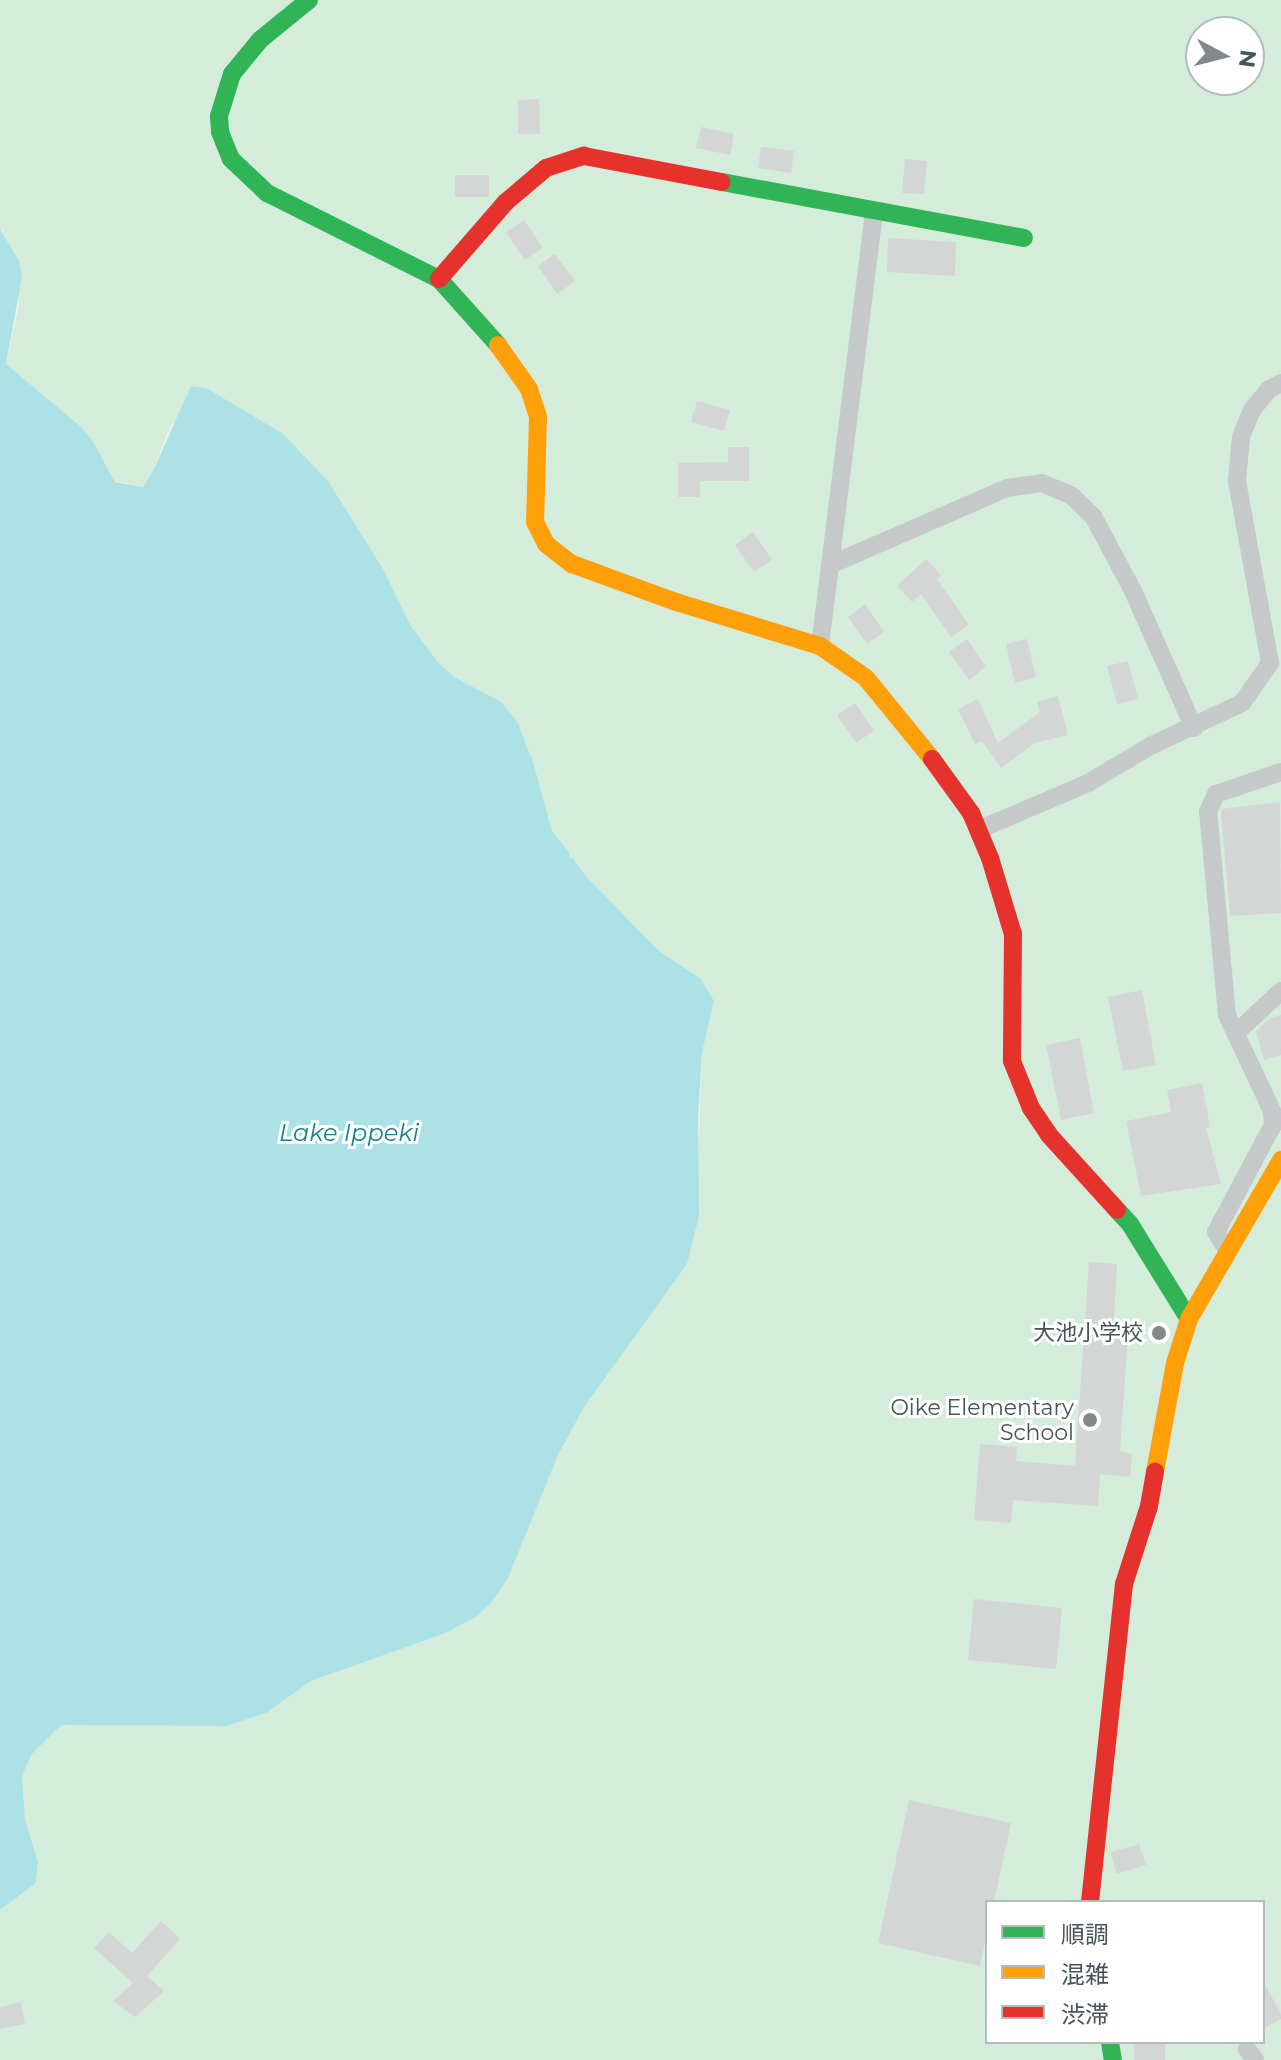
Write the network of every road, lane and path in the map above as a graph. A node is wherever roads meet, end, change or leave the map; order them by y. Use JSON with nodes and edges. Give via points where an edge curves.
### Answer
{"nodes":[{"id":1,"x":309,"y":0,"type":"edge"},
{"id":2,"x":874,"y":211,"type":"junction"},
{"id":3,"x":1024,"y":238,"type":"dead end"},
{"id":4,"x":439,"y":279,"type":"junction"},
{"id":5,"x":1281,"y":383,"type":"edge"},
{"id":6,"x":830,"y":565,"type":"junction"},
{"id":7,"x":820,"y":646,"type":"junction"},
{"id":8,"x":1194,"y":728,"type":"junction"},
{"id":9,"x":1281,"y":772,"type":"edge"},
{"id":10,"x":978,"y":830,"type":"junction"},
{"id":11,"x":1281,"y":991,"type":"edge"},
{"id":12,"x":1236,"y":1033,"type":"junction"},
{"id":13,"x":1281,"y":1160,"type":"edge"},
{"id":14,"x":1227,"y":1250,"type":"junction"},
{"id":15,"x":1189,"y":1319,"type":"junction"},
{"id":16,"x":1090,"y":1900,"type":"edge"}],
"edges":[{"from":1,"to":4,"type":"street","via":[[260,40],[232,74],[219,116],[231,159],[267,193]]},
{"from":2,"to":3,"type":"street"},
{"from":2,"to":4,"type":"street","via":[[584,156],[546,168],[506,202]]},
{"from":2,"to":6,"type":"street"},
{"from":4,"to":7,"type":"street","via":[[506,354],[529,389],[538,417],[535,522],[546,544],[572,564]]},
{"from":5,"to":8,"type":"street","via":[[1252,410],[1241,437],[1237,481],[1270,663],[1242,703]]},
{"from":6,"to":7,"type":"street"},
{"from":6,"to":8,"type":"street","via":[[1007,488],[1042,483],[1072,496],[1093,516],[1133,591]]},
{"from":7,"to":10,"type":"street","via":[[866,678],[919,741]]},
{"from":8,"to":10,"type":"street","via":[[1152,745],[1088,783]]},
{"from":9,"to":12,"type":"street","via":[[1216,794],[1208,812],[1227,1015]]},
{"from":10,"to":15,"type":"street","via":[[1013,934],[1012,1061],[1031,1108],[1130,1224]]},
{"from":11,"to":12,"type":"street"},
{"from":12,"to":14,"type":"street","via":[[1272,1111],[1273,1125],[1216,1232]]},
{"from":13,"to":14,"type":"street"},
{"from":14,"to":15,"type":"street"},
{"from":15,"to":16,"type":"street","via":[[1175,1363],[1149,1506],[1124,1584]]}]}
